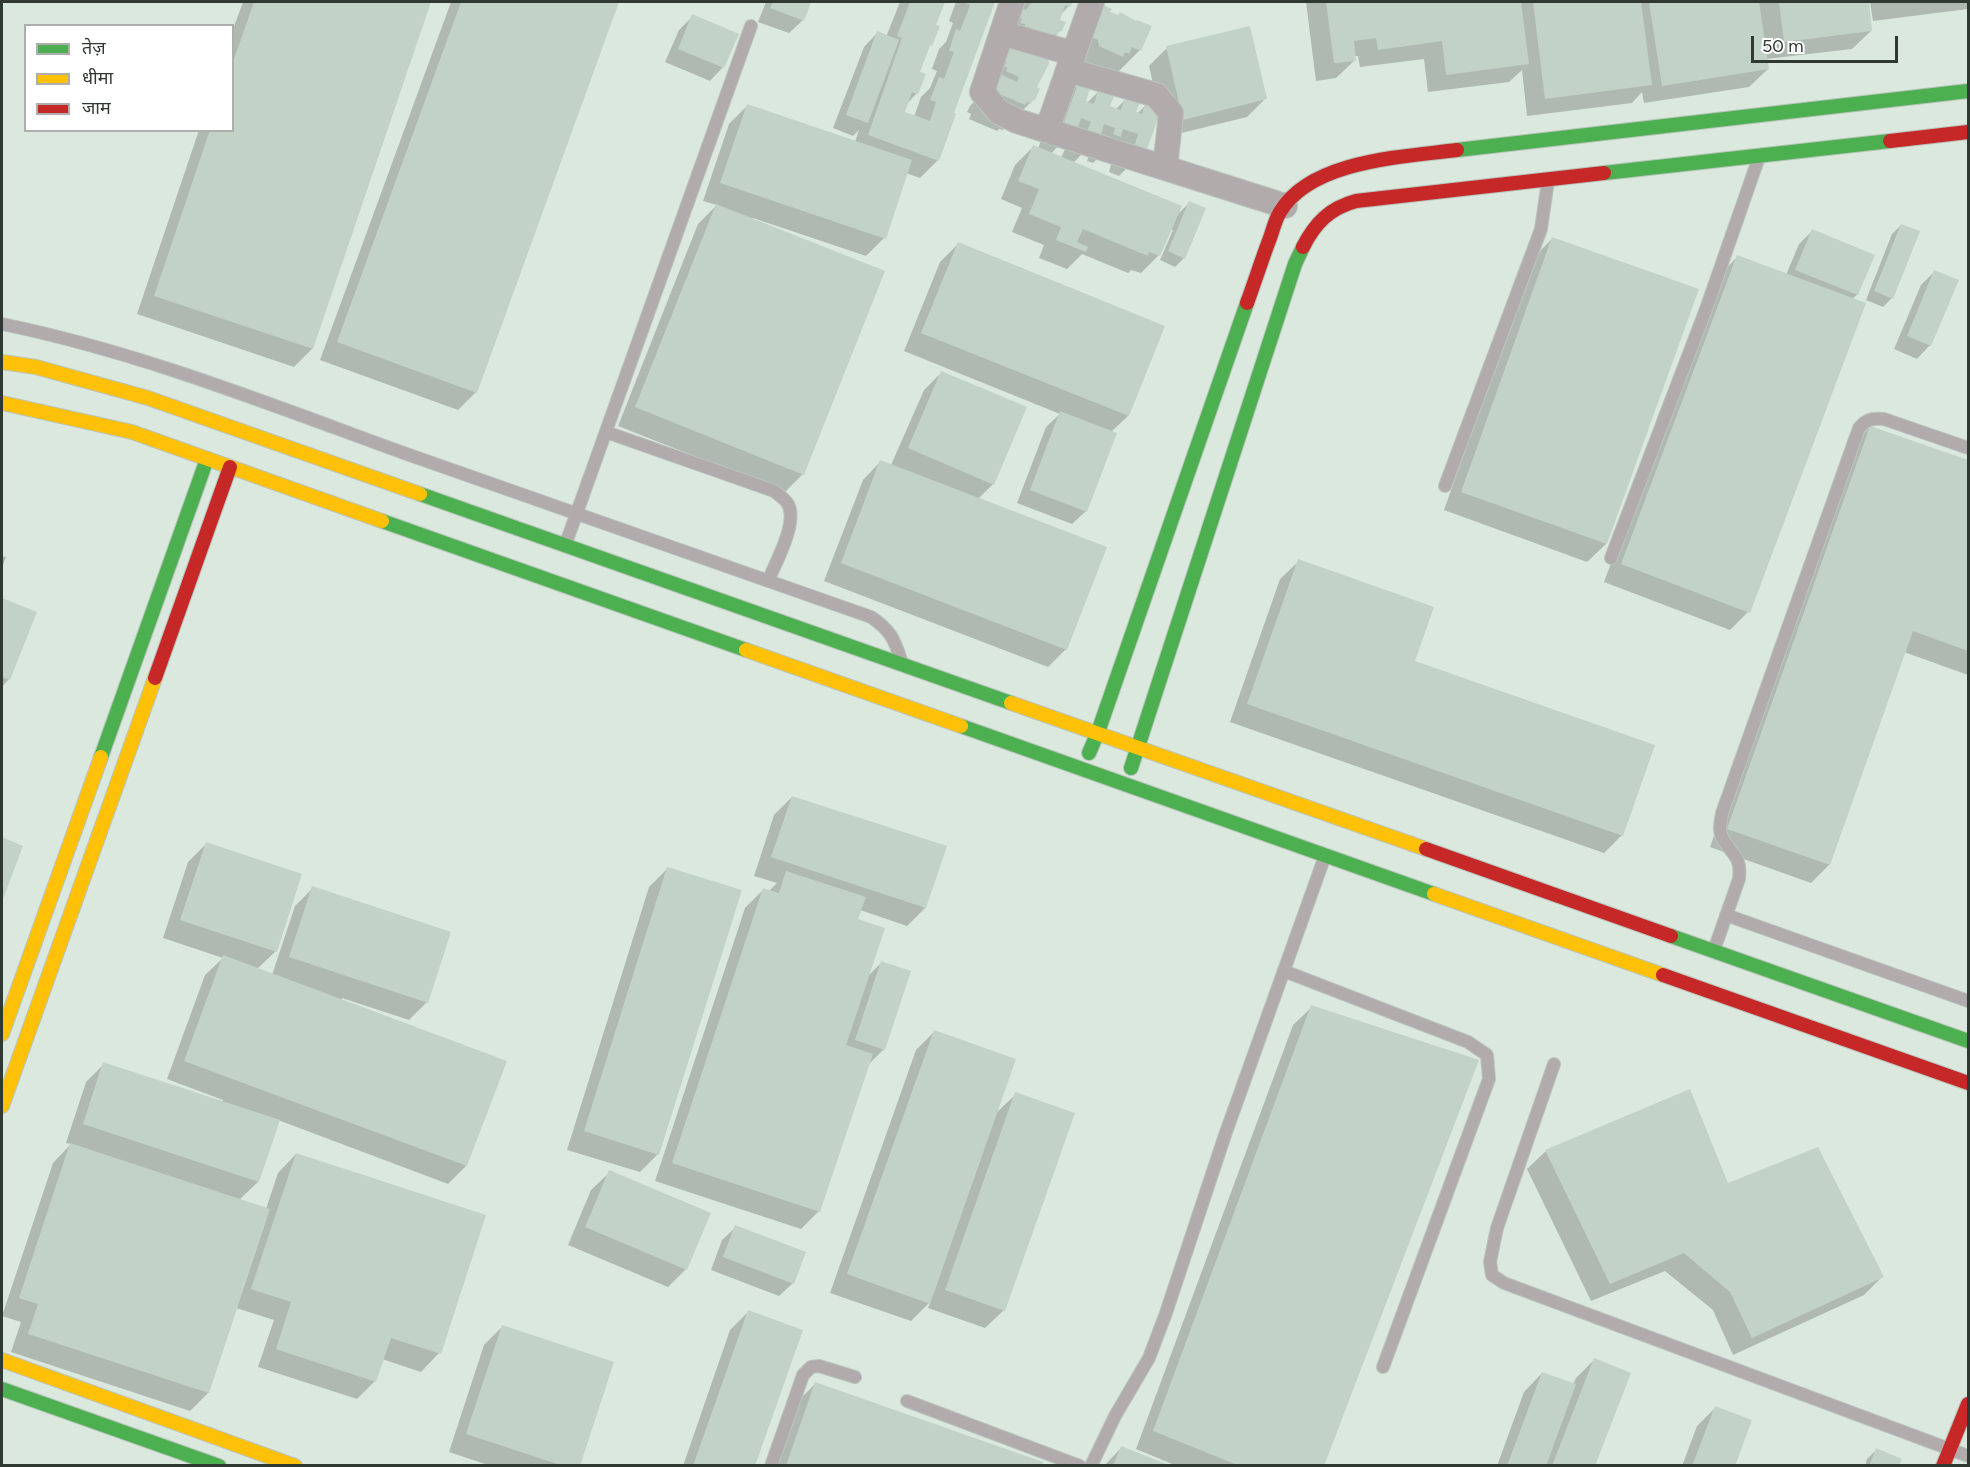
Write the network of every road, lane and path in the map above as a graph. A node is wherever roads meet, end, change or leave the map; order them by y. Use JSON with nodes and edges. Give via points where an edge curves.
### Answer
{"nodes":[{"id":1,"x":1012,"y":2,"type":"edge"},
{"id":2,"x":1092,"y":2,"type":"edge"},
{"id":3,"x":751,"y":26,"type":"dead end"},
{"id":4,"x":1002,"y":33,"type":"junction"},
{"id":5,"x":1071,"y":62,"type":"junction"},
{"id":6,"x":1968,"y":91,"type":"edge"},
{"id":7,"x":1047,"y":130,"type":"junction"},
{"id":8,"x":1968,"y":132,"type":"edge"},
{"id":9,"x":1759,"y":156,"type":"junction"},
{"id":10,"x":1165,"y":168,"type":"junction"},
{"id":11,"x":1548,"y":180,"type":"junction"},
{"id":12,"x":1305,"y":205,"type":"junction"},
{"id":13,"x":2,"y":324,"type":"edge"},
{"id":14,"x":2,"y":362,"type":"edge"},
{"id":15,"x":2,"y":403,"type":"edge"},
{"id":16,"x":230,"y":427,"type":"junction"},
{"id":17,"x":606,"y":432,"type":"junction"},
{"id":18,"x":1968,"y":448,"type":"edge"},
{"id":19,"x":207,"y":459,"type":"junction"},
{"id":20,"x":230,"y":467,"type":"junction"},
{"id":21,"x":1445,"y":486,"type":"dead end"},
{"id":22,"x":576,"y":515,"type":"junction"},
{"id":23,"x":565,"y":545,"type":"junction"},
{"id":24,"x":1611,"y":558,"type":"dead end"},
{"id":25,"x":768,"y":581,"type":"junction"},
{"id":26,"x":903,"y":663,"type":"junction"},
{"id":27,"x":1098,"y":732,"type":"junction"},
{"id":28,"x":1137,"y":747,"type":"junction"},
{"id":29,"x":1082,"y":768,"type":"junction"},
{"id":30,"x":1126,"y":784,"type":"junction"},
{"id":31,"x":1325,"y":855,"type":"junction"},
{"id":32,"x":1726,"y":915,"type":"junction"},
{"id":33,"x":1714,"y":951,"type":"junction"},
{"id":34,"x":1284,"y":971,"type":"junction"},
{"id":35,"x":1968,"y":1001,"type":"edge"},
{"id":36,"x":2,"y":1034,"type":"edge"},
{"id":37,"x":1968,"y":1041,"type":"edge"},
{"id":38,"x":1554,"y":1064,"type":"dead end"},
{"id":39,"x":1968,"y":1083,"type":"edge"},
{"id":40,"x":2,"y":1106,"type":"edge"},
{"id":41,"x":2,"y":1360,"type":"edge"},
{"id":42,"x":1383,"y":1367,"type":"dead end"},
{"id":43,"x":855,"y":1377,"type":"dead end"},
{"id":44,"x":2,"y":1389,"type":"edge"},
{"id":45,"x":907,"y":1401,"type":"dead end"},
{"id":46,"x":1968,"y":1404,"type":"edge"},
{"id":47,"x":1949,"y":1449,"type":"junction"},
{"id":48,"x":1968,"y":1456,"type":"edge"},
{"id":49,"x":219,"y":1466,"type":"edge"},
{"id":50,"x":295,"y":1466,"type":"edge"},
{"id":51,"x":771,"y":1466,"type":"edge"},
{"id":52,"x":1080,"y":1466,"type":"edge"},
{"id":53,"x":1091,"y":1466,"type":"edge"},
{"id":54,"x":1943,"y":1466,"type":"edge"}],
"edges":[{"from":1,"to":4,"type":"street"},
{"from":2,"to":5,"type":"street"},
{"from":3,"to":17,"type":"lane"},
{"from":4,"to":5,"type":"street"},
{"from":4,"to":7,"type":"street","via":[[982,92],[999,112]]},
{"from":5,"to":7,"type":"street"},
{"from":5,"to":10,"type":"street","via":[[1156,95],[1171,112]]},
{"from":6,"to":12,"type":"street","via":[[1379,160],[1340,169],[1316,180]]},
{"from":7,"to":10,"type":"street"},
{"from":8,"to":9,"type":"street"},
{"from":9,"to":11,"type":"street"},
{"from":9,"to":24,"type":"lane","via":[[1706,309]]},
{"from":10,"to":12,"type":"street"},
{"from":11,"to":12,"type":"street"},
{"from":11,"to":21,"type":"lane","via":[[1541,230]]},
{"from":12,"to":27,"type":"street","via":[[1280,212]]},
{"from":12,"to":28,"type":"street","via":[[1311,231],[1296,264]]},
{"from":13,"to":22,"type":"lane","via":[[181,373]]},
{"from":14,"to":16,"type":"street","via":[[36,367],[148,398]]},
{"from":15,"to":19,"type":"street","via":[[132,432]]},
{"from":16,"to":19,"type":"street"},
{"from":16,"to":20,"type":"street"},
{"from":16,"to":23,"type":"street"},
{"from":17,"to":22,"type":"lane"},
{"from":17,"to":25,"type":"lane","via":[[774,491],[787,502],[791,512],[788,532]]},
{"from":18,"to":32,"type":"lane","via":[[1884,419],[1865,421],[1859,428],[1722,813],[1721,836],[1734,851],[1740,867]]},
{"from":19,"to":20,"type":"street"},
{"from":19,"to":36,"type":"street"},
{"from":20,"to":29,"type":"street"},
{"from":20,"to":40,"type":"street"},
{"from":22,"to":23,"type":"lane"},
{"from":22,"to":25,"type":"lane"},
{"from":23,"to":26,"type":"street"},
{"from":25,"to":26,"type":"lane","via":[[871,617],[886,627]]},
{"from":26,"to":27,"type":"street"},
{"from":27,"to":28,"type":"street"},
{"from":27,"to":29,"type":"street"},
{"from":28,"to":30,"type":"street"},
{"from":28,"to":33,"type":"street"},
{"from":29,"to":30,"type":"street"},
{"from":30,"to":31,"type":"street"},
{"from":31,"to":34,"type":"lane"},
{"from":31,"to":39,"type":"street"},
{"from":32,"to":33,"type":"lane"},
{"from":32,"to":35,"type":"lane"},
{"from":33,"to":37,"type":"street"},
{"from":34,"to":42,"type":"lane","via":[[1468,1042],[1488,1055],[1489,1079]]},
{"from":34,"to":53,"type":"lane","via":[[1149,1358]]},
{"from":38,"to":47,"type":"lane","via":[[1497,1228],[1490,1262],[1492,1275],[1504,1283]]},
{"from":41,"to":50,"type":"street"},
{"from":43,"to":51,"type":"lane","via":[[819,1366],[802,1375]]},
{"from":44,"to":49,"type":"street"},
{"from":45,"to":52,"type":"lane"},
{"from":46,"to":47,"type":"street"},
{"from":47,"to":48,"type":"lane"},
{"from":47,"to":54,"type":"street"}]}
